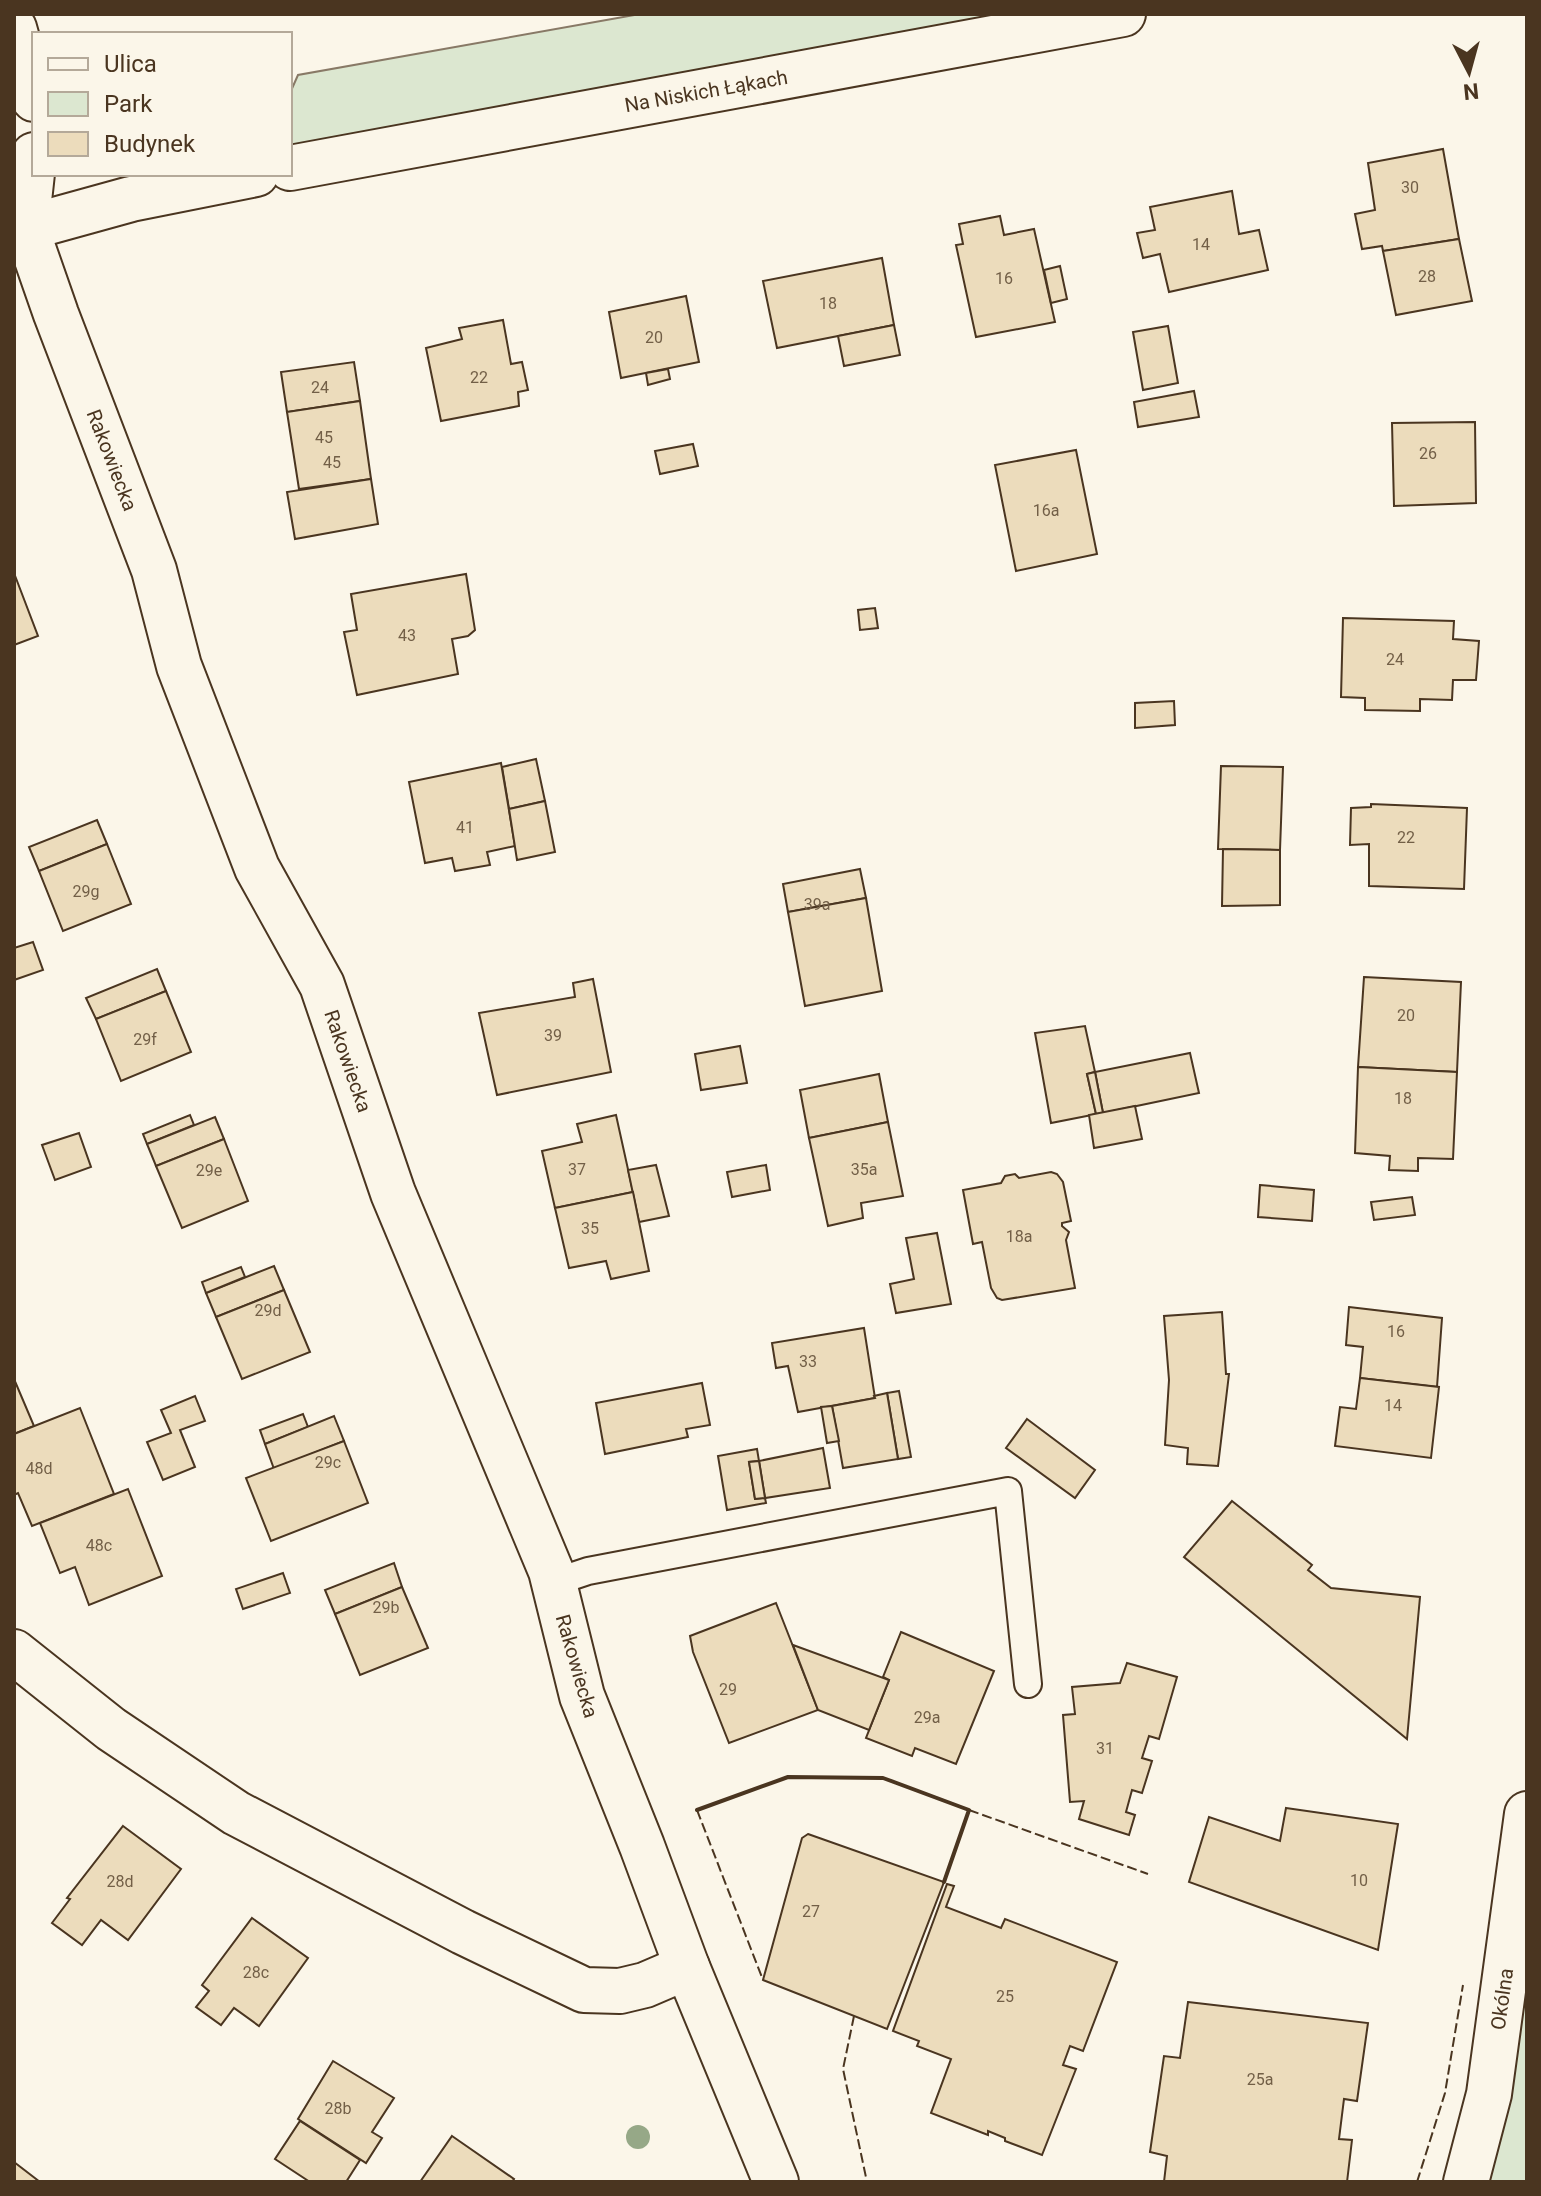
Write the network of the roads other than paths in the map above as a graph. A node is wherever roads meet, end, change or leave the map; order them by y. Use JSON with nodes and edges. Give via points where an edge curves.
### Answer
{"nodes":[{"id":1,"x":1123,"y":14,"type":"edge"},
{"id":2,"x":14,"y":28,"type":"edge"},
{"id":3,"x":32,"y":92,"type":"edge"},
{"id":4,"x":32,"y":165,"type":"edge"},
{"id":5,"x":292,"y":168,"type":"edge"},
{"id":6,"x":246,"y":176,"type":"edge"},
{"id":7,"x":20,"y":222,"type":"edge"},
{"id":8,"x":555,"y":1582,"type":"junction"},
{"id":9,"x":14,"y":1652,"type":"edge"},
{"id":10,"x":1028,"y":1684,"type":"dead end"},
{"id":11,"x":1527,"y":1814,"type":"edge"},
{"id":12,"x":687,"y":1967,"type":"junction"},
{"id":13,"x":776,"y":2182,"type":"edge"},
{"id":14,"x":1466,"y":2182,"type":"edge"}],
"edges":[{"from":1,"to":5,"type":"street","name":"Na Niskich Łąkach"},
{"from":2,"to":3,"type":"street"},
{"from":4,"to":7,"type":"street","name":"Rakowiecka"},
{"from":6,"to":7,"type":"street"},
{"from":7,"to":8,"type":"street","name":"Rakowiecka","via":[[154,570],[179,666],[257,868],[322,985],[393,1193]]},
{"from":8,"to":10,"type":"lane","via":[[588,1571],[1008,1491]]},
{"from":8,"to":12,"type":"street","name":"Rakowiecka","via":[[582,1696]]},
{"from":9,"to":12,"type":"street","via":[[111,1729],[236,1813],[584,1990],[620,1991]]},
{"from":11,"to":14,"type":"street","name":"Okólna","via":[[1489,2094]]},
{"from":12,"to":13,"type":"street","name":"Rakowiecka"}]}
